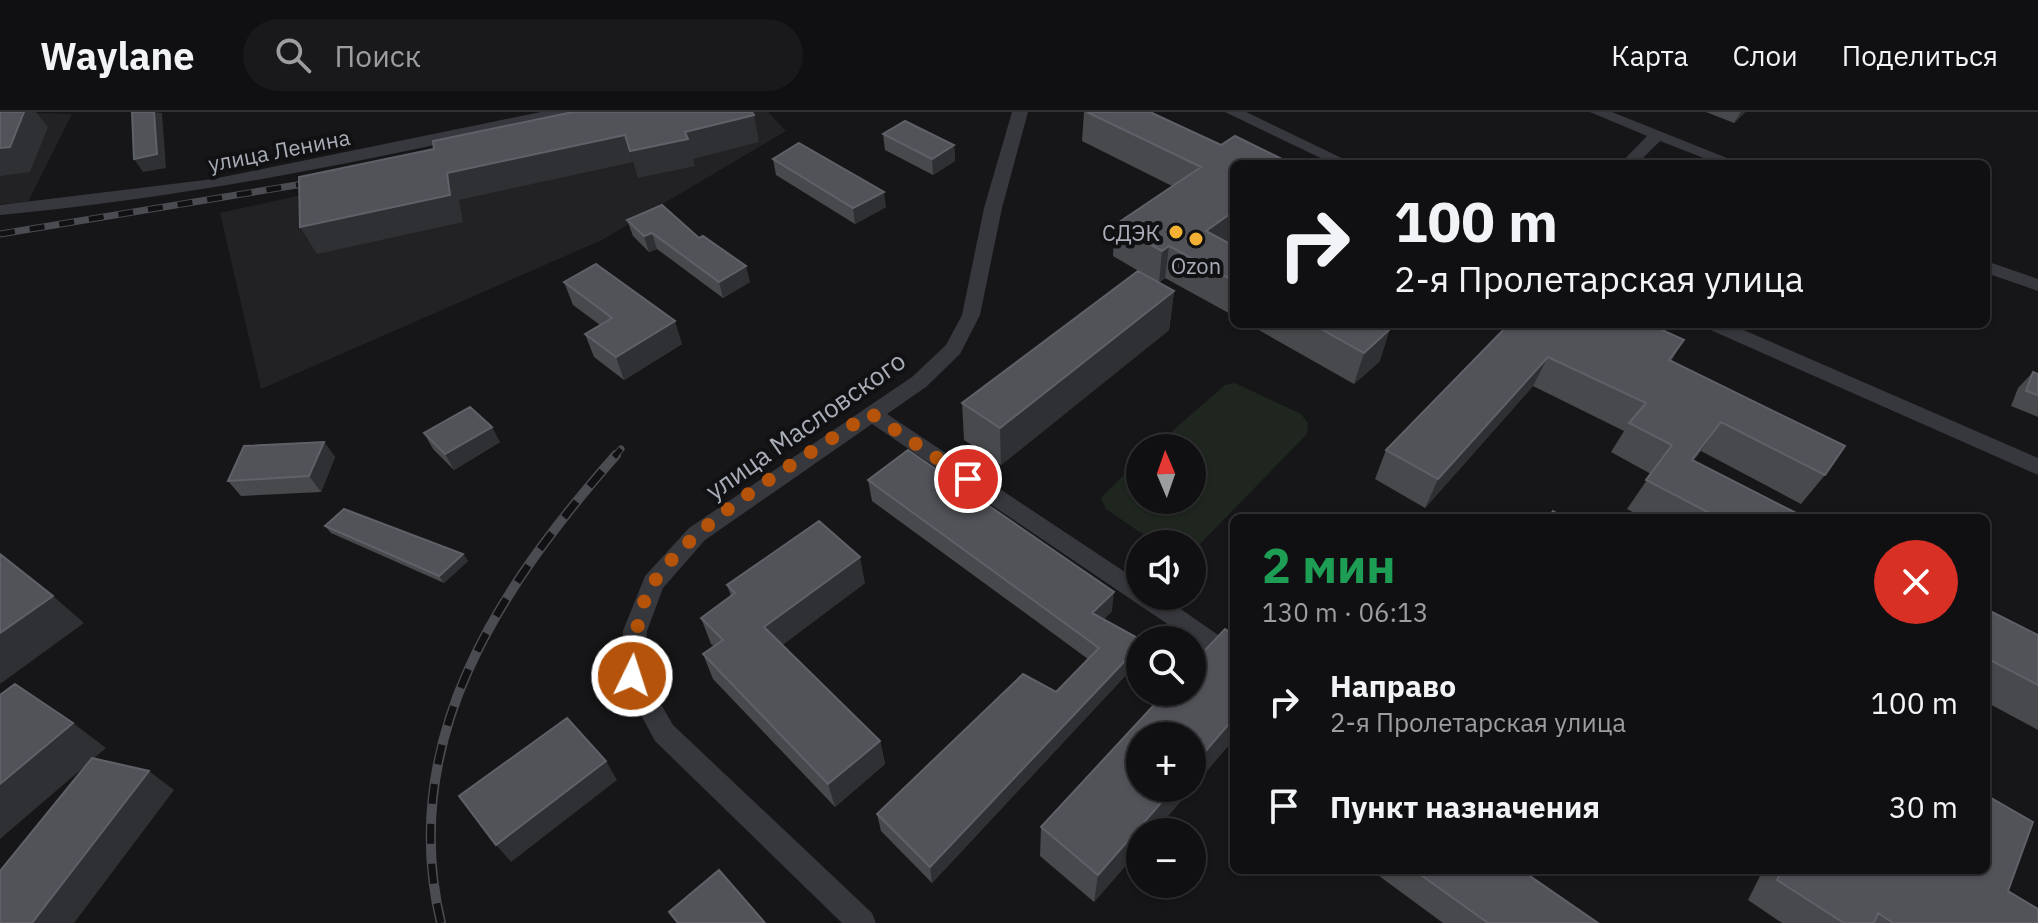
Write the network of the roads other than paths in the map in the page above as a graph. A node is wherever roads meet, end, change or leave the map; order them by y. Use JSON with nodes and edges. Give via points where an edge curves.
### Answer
{"nodes":[{"id":1,"x":562,"y":112,"type":"edge"},
{"id":2,"x":1020,"y":112,"type":"edge"},
{"id":3,"x":1233,"y":112,"type":"edge"},
{"id":4,"x":1598,"y":112,"type":"edge"},
{"id":5,"x":1658,"y":135,"type":"junction"},
{"id":6,"x":1337,"y":160,"type":"edge"},
{"id":7,"x":1632,"y":160,"type":"edge"},
{"id":8,"x":1724,"y":160,"type":"edge"},
{"id":9,"x":0,"y":210,"type":"edge"},
{"id":10,"x":1990,"y":268,"type":"edge"},
{"id":11,"x":2038,"y":285,"type":"edge"},
{"id":12,"x":1722,"y":328,"type":"edge"},
{"id":13,"x":870,"y":413,"type":"junction"},
{"id":14,"x":2038,"y":467,"type":"edge"},
{"id":15,"x":1126,"y":584,"type":"edge"},
{"id":16,"x":1164,"y":610,"type":"edge"},
{"id":17,"x":1230,"y":656,"type":"edge"},
{"id":18,"x":862,"y":923,"type":"edge"}],
"edges":[{"from":1,"to":9,"type":"street","name":"улица Ленина","via":[[264,177],[99,203]]},
{"from":2,"to":13,"type":"street","name":"улица Масловского","via":[[971,315],[953,349],[919,382]]},
{"from":3,"to":6,"type":"street"},
{"from":4,"to":5,"type":"street"},
{"from":5,"to":7,"type":"street"},
{"from":5,"to":8,"type":"street"},
{"from":10,"to":11,"type":"street"},
{"from":12,"to":14,"type":"street"},
{"from":13,"to":15,"type":"street"},
{"from":13,"to":18,"type":"street","name":"улица Масловского","via":[[719,518],[653,583],[635,631],[632,676],[664,733]]},
{"from":16,"to":17,"type":"street"}]}
